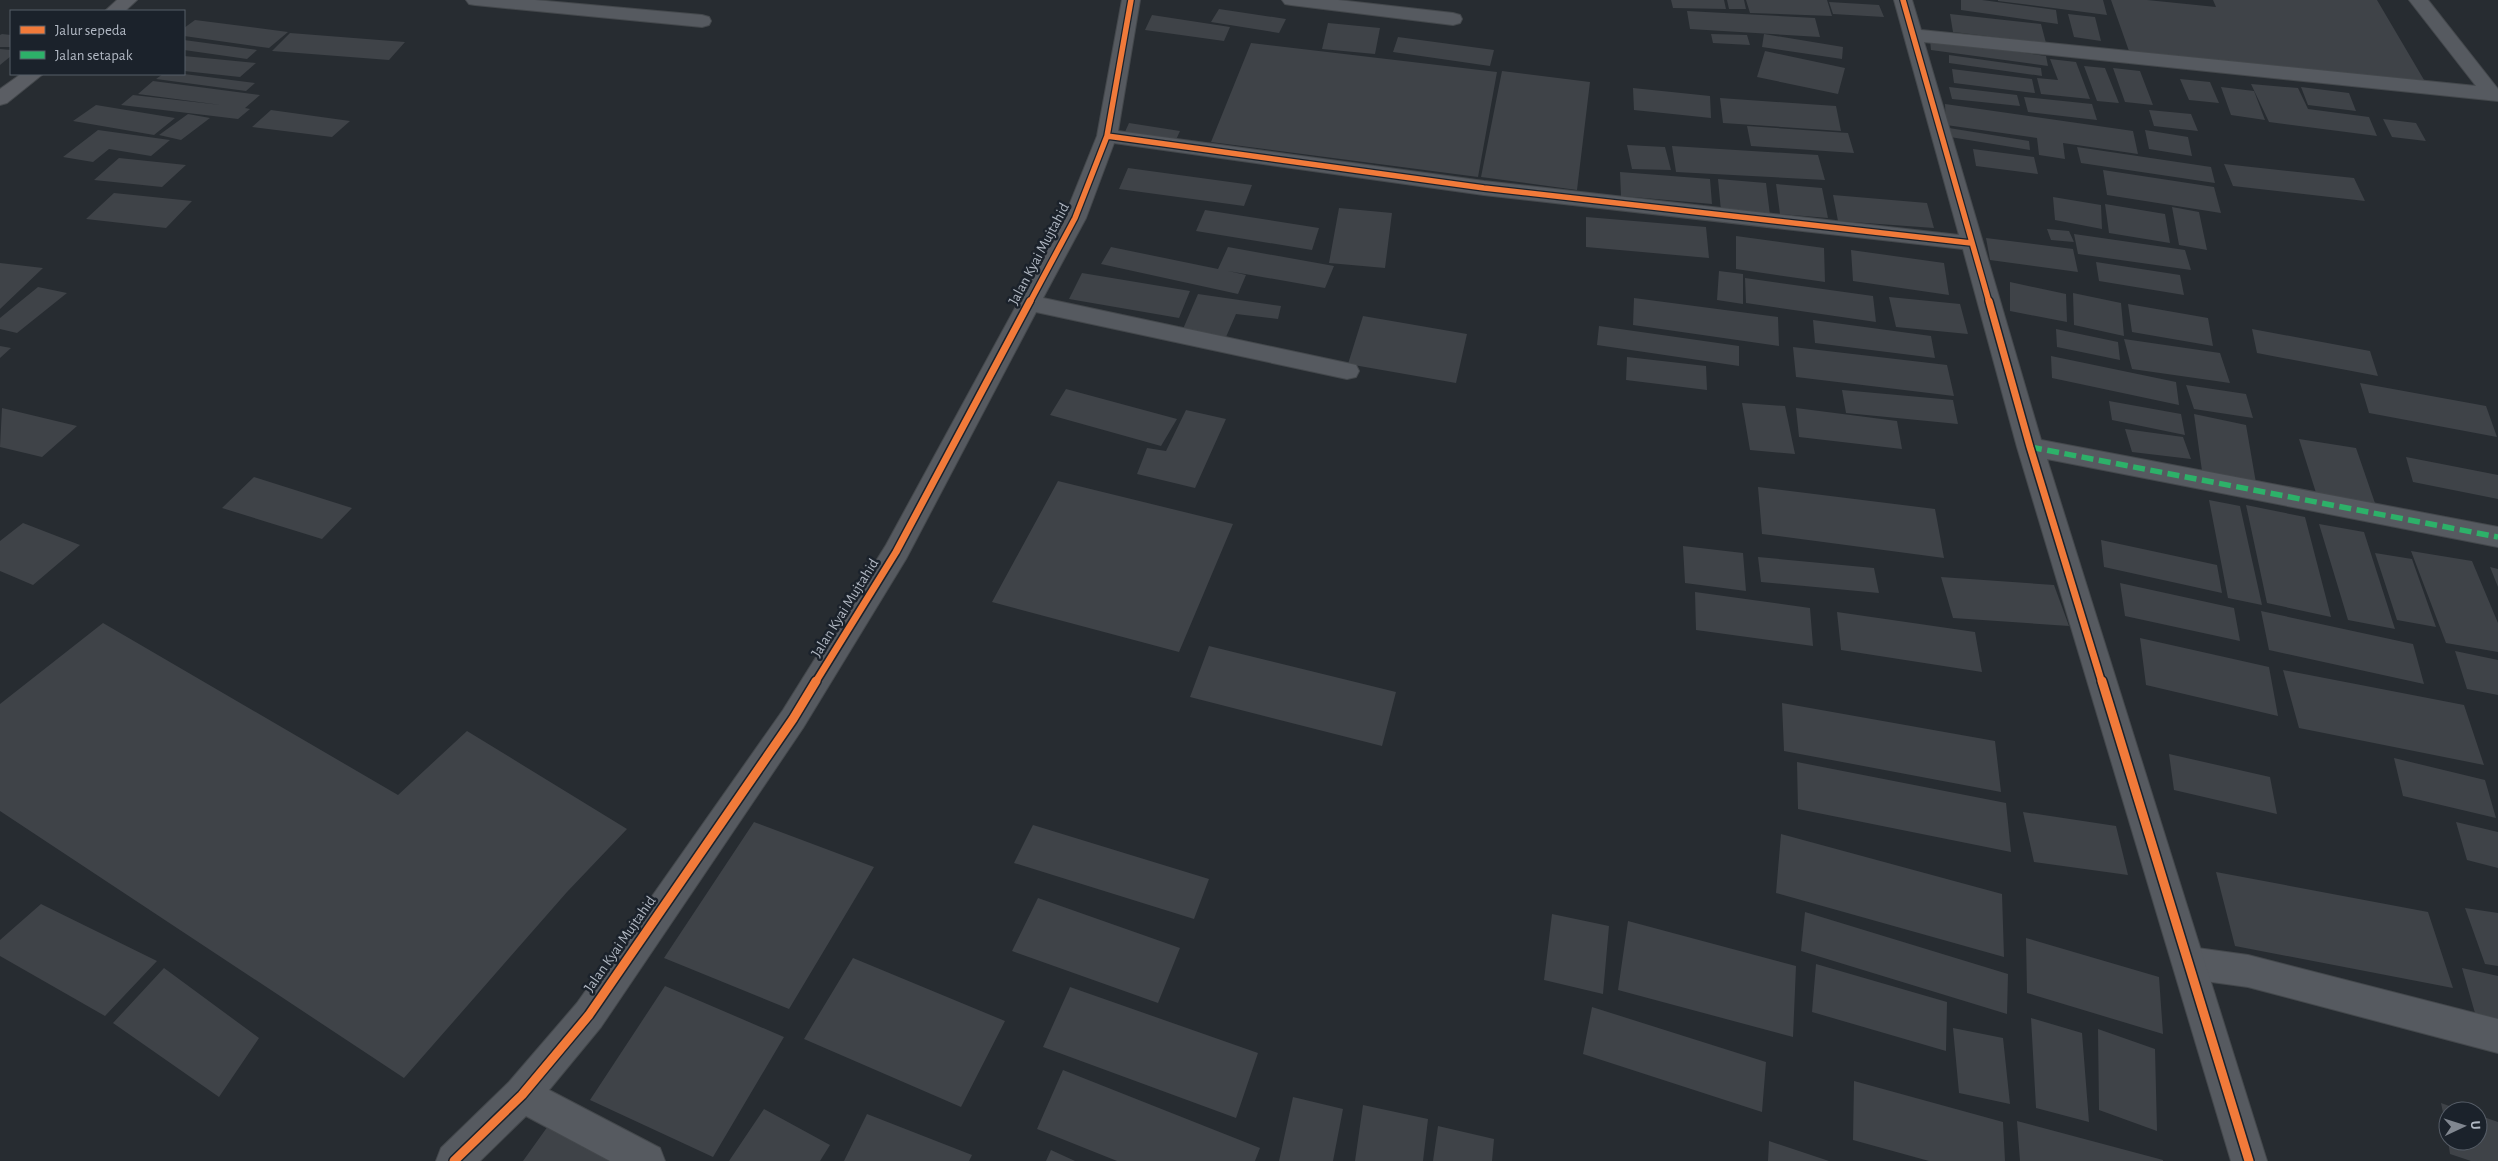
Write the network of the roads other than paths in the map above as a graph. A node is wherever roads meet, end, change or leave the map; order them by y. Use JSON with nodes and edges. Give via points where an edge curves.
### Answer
{"nodes":[{"id":1,"x":128,"y":0,"type":"edge"},
{"id":2,"x":475,"y":0,"type":"edge"},
{"id":3,"x":1131,"y":0,"type":"edge"},
{"id":4,"x":1291,"y":0,"type":"edge"},
{"id":5,"x":1903,"y":0,"type":"edge"},
{"id":6,"x":2418,"y":0,"type":"edge"},
{"id":7,"x":115,"y":10,"type":"edge"},
{"id":8,"x":1453,"y":19,"type":"dead end"},
{"id":9,"x":702,"y":21,"type":"dead end"},
{"id":10,"x":1913,"y":35,"type":"junction"},
{"id":11,"x":32,"y":75,"type":"edge"},
{"id":12,"x":2495,"y":94,"type":"edge"},
{"id":13,"x":0,"y":99,"type":"edge"},
{"id":14,"x":1107,"y":136,"type":"junction"},
{"id":15,"x":1971,"y":244,"type":"junction"},
{"id":16,"x":1029,"y":303,"type":"junction"},
{"id":17,"x":1347,"y":371,"type":"dead end"},
{"id":18,"x":2030,"y":447,"type":"junction"},
{"id":19,"x":2498,"y":537,"type":"edge"},
{"id":20,"x":2190,"y":963,"type":"junction"},
{"id":21,"x":2498,"y":1036,"type":"edge"},
{"id":22,"x":522,"y":1095,"type":"junction"},
{"id":23,"x":454,"y":1161,"type":"edge"},
{"id":24,"x":647,"y":1161,"type":"edge"},
{"id":25,"x":2249,"y":1161,"type":"edge"}],
"edges":[{"from":1,"to":7,"type":"street"},
{"from":2,"to":9,"type":"street"},
{"from":3,"to":14,"type":"street","name":"Jalan Kyai Mujtahid"},
{"from":4,"to":8,"type":"street"},
{"from":5,"to":10,"type":"street"},
{"from":6,"to":12,"type":"street"},
{"from":10,"to":12,"type":"street"},
{"from":10,"to":15,"type":"street"},
{"from":11,"to":13,"type":"street"},
{"from":14,"to":15,"type":"street","via":[[1484,188]]},
{"from":14,"to":16,"type":"street","name":"Jalan Kyai Mujtahid","via":[[1075,218]]},
{"from":15,"to":18,"type":"street"},
{"from":16,"to":17,"type":"street"},
{"from":16,"to":22,"type":"street","name":"Jalan Kyai Mujtahid","via":[[896,552],[793,718],[589,1015]]},
{"from":18,"to":19,"type":"street"},
{"from":18,"to":20,"type":"street"},
{"from":20,"to":21,"type":"street","via":[[2248,971]]},
{"from":20,"to":25,"type":"street"},
{"from":22,"to":23,"type":"street","name":"Jalan Kyai Mujtahid"},
{"from":22,"to":24,"type":"street"}]}
